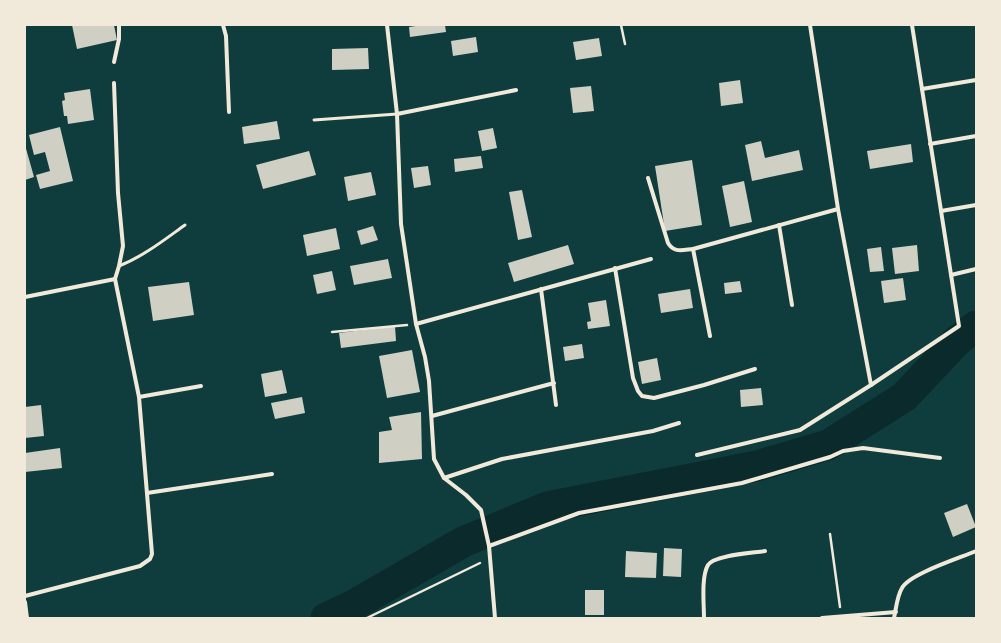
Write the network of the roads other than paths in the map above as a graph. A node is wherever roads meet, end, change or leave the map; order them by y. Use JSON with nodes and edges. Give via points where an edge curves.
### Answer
{"nodes":[{"id":1,"x":118,"y":25,"type":"edge"},
{"id":2,"x":223,"y":25,"type":"edge"},
{"id":3,"x":387,"y":25,"type":"edge"},
{"id":4,"x":810,"y":25,"type":"edge"},
{"id":5,"x":912,"y":25,"type":"edge"},
{"id":6,"x":114,"y":62,"type":"dead end"},
{"id":7,"x":976,"y":80,"type":"edge"},
{"id":8,"x":114,"y":83,"type":"dead end"},
{"id":9,"x":922,"y":89,"type":"junction"},
{"id":10,"x":516,"y":90,"type":"dead end"},
{"id":11,"x":229,"y":112,"type":"dead end"},
{"id":12,"x":396,"y":114,"type":"junction"},
{"id":13,"x":314,"y":120,"type":"dead end"},
{"id":14,"x":976,"y":136,"type":"edge"},
{"id":15,"x":930,"y":144,"type":"junction"},
{"id":16,"x":648,"y":178,"type":"dead end"},
{"id":17,"x":976,"y":205,"type":"edge"},
{"id":18,"x":838,"y":209,"type":"junction"},
{"id":19,"x":941,"y":211,"type":"junction"},
{"id":20,"x":780,"y":224,"type":"junction"},
{"id":21,"x":185,"y":225,"type":"dead end"},
{"id":22,"x":693,"y":249,"type":"junction"},
{"id":23,"x":651,"y":259,"type":"dead end"},
{"id":24,"x":119,"y":266,"type":"junction"},
{"id":25,"x":615,"y":268,"type":"junction"},
{"id":26,"x":976,"y":269,"type":"edge"},
{"id":27,"x":951,"y":275,"type":"junction"},
{"id":28,"x":115,"y":279,"type":"junction"},
{"id":29,"x":541,"y":289,"type":"junction"},
{"id":30,"x":25,"y":297,"type":"edge"},
{"id":31,"x":792,"y":306,"type":"dead end"},
{"id":32,"x":416,"y":324,"type":"junction"},
{"id":33,"x":710,"y":336,"type":"dead end"},
{"id":34,"x":755,"y":369,"type":"dead end"},
{"id":35,"x":554,"y":383,"type":"junction"},
{"id":36,"x":871,"y":385,"type":"junction"},
{"id":37,"x":201,"y":386,"type":"dead end"},
{"id":38,"x":139,"y":397,"type":"junction"},
{"id":39,"x":556,"y":405,"type":"dead end"},
{"id":40,"x":432,"y":416,"type":"junction"},
{"id":41,"x":679,"y":423,"type":"dead end"},
{"id":42,"x":697,"y":455,"type":"dead end"},
{"id":43,"x":940,"y":458,"type":"dead end"},
{"id":44,"x":272,"y":474,"type":"dead end"},
{"id":45,"x":444,"y":478,"type":"junction"},
{"id":46,"x":147,"y":493,"type":"junction"},
{"id":47,"x":489,"y":544,"type":"junction"},
{"id":48,"x":765,"y":551,"type":"dead end"},
{"id":49,"x":976,"y":551,"type":"edge"},
{"id":50,"x":25,"y":596,"type":"edge"},
{"id":51,"x":25,"y":602,"type":"edge"},
{"id":52,"x":896,"y":612,"type":"junction"},
{"id":53,"x":27,"y":618,"type":"edge"},
{"id":54,"x":495,"y":618,"type":"edge"},
{"id":55,"x":704,"y":618,"type":"edge"},
{"id":56,"x":822,"y":618,"type":"edge"},
{"id":57,"x":841,"y":618,"type":"edge"},
{"id":58,"x":894,"y":618,"type":"edge"}],
"edges":[{"from":1,"to":6,"type":"street","via":[[119,39]]},
{"from":2,"to":11,"type":"street","via":[[226,36]]},
{"from":3,"to":12,"type":"street"},
{"from":4,"to":18,"type":"street"},
{"from":5,"to":9,"type":"street"},
{"from":7,"to":9,"type":"street"},
{"from":8,"to":24,"type":"street","via":[[118,193],[123,246]]},
{"from":9,"to":15,"type":"street"},
{"from":10,"to":12,"type":"street"},
{"from":12,"to":13,"type":"lane"},
{"from":12,"to":32,"type":"street","via":[[401,224]]},
{"from":14,"to":15,"type":"street"},
{"from":15,"to":19,"type":"street"},
{"from":16,"to":22,"type":"street","via":[[671,248]]},
{"from":17,"to":19,"type":"street"},
{"from":18,"to":20,"type":"street"},
{"from":18,"to":36,"type":"street"},
{"from":19,"to":27,"type":"street"},
{"from":20,"to":22,"type":"street"},
{"from":20,"to":31,"type":"street"},
{"from":21,"to":24,"type":"lane","via":[[156,246]]},
{"from":22,"to":33,"type":"street"},
{"from":23,"to":25,"type":"street"},
{"from":24,"to":28,"type":"street"},
{"from":25,"to":29,"type":"street"},
{"from":25,"to":34,"type":"street","via":[[633,378],[642,396],[654,398]]},
{"from":26,"to":27,"type":"street"},
{"from":27,"to":36,"type":"street","via":[[959,326]]},
{"from":28,"to":30,"type":"street"},
{"from":28,"to":38,"type":"street"},
{"from":29,"to":32,"type":"street"},
{"from":29,"to":35,"type":"street"},
{"from":32,"to":40,"type":"street","via":[[425,356]]},
{"from":35,"to":39,"type":"street"},
{"from":35,"to":40,"type":"street"},
{"from":36,"to":42,"type":"street","via":[[800,430]]},
{"from":37,"to":38,"type":"street"},
{"from":38,"to":46,"type":"street"},
{"from":40,"to":45,"type":"street","via":[[434,459]]},
{"from":41,"to":45,"type":"street","via":[[653,431],[502,459]]},
{"from":43,"to":47,"type":"street","via":[[863,448],[843,451],[742,483],[579,513]]},
{"from":44,"to":46,"type":"street"},
{"from":45,"to":47,"type":"street","via":[[481,510]]},
{"from":46,"to":50,"type":"street","via":[[152,554],[150,559],[140,566]]},
{"from":47,"to":54,"type":"street"},
{"from":48,"to":55,"type":"street","via":[[715,559],[709,564],[705,574]]},
{"from":49,"to":52,"type":"street","via":[[906,582],[901,589]]},
{"from":51,"to":53,"type":"street"},
{"from":52,"to":57,"type":"street"},
{"from":52,"to":58,"type":"street"},
{"from":56,"to":57,"type":"street"}]}
